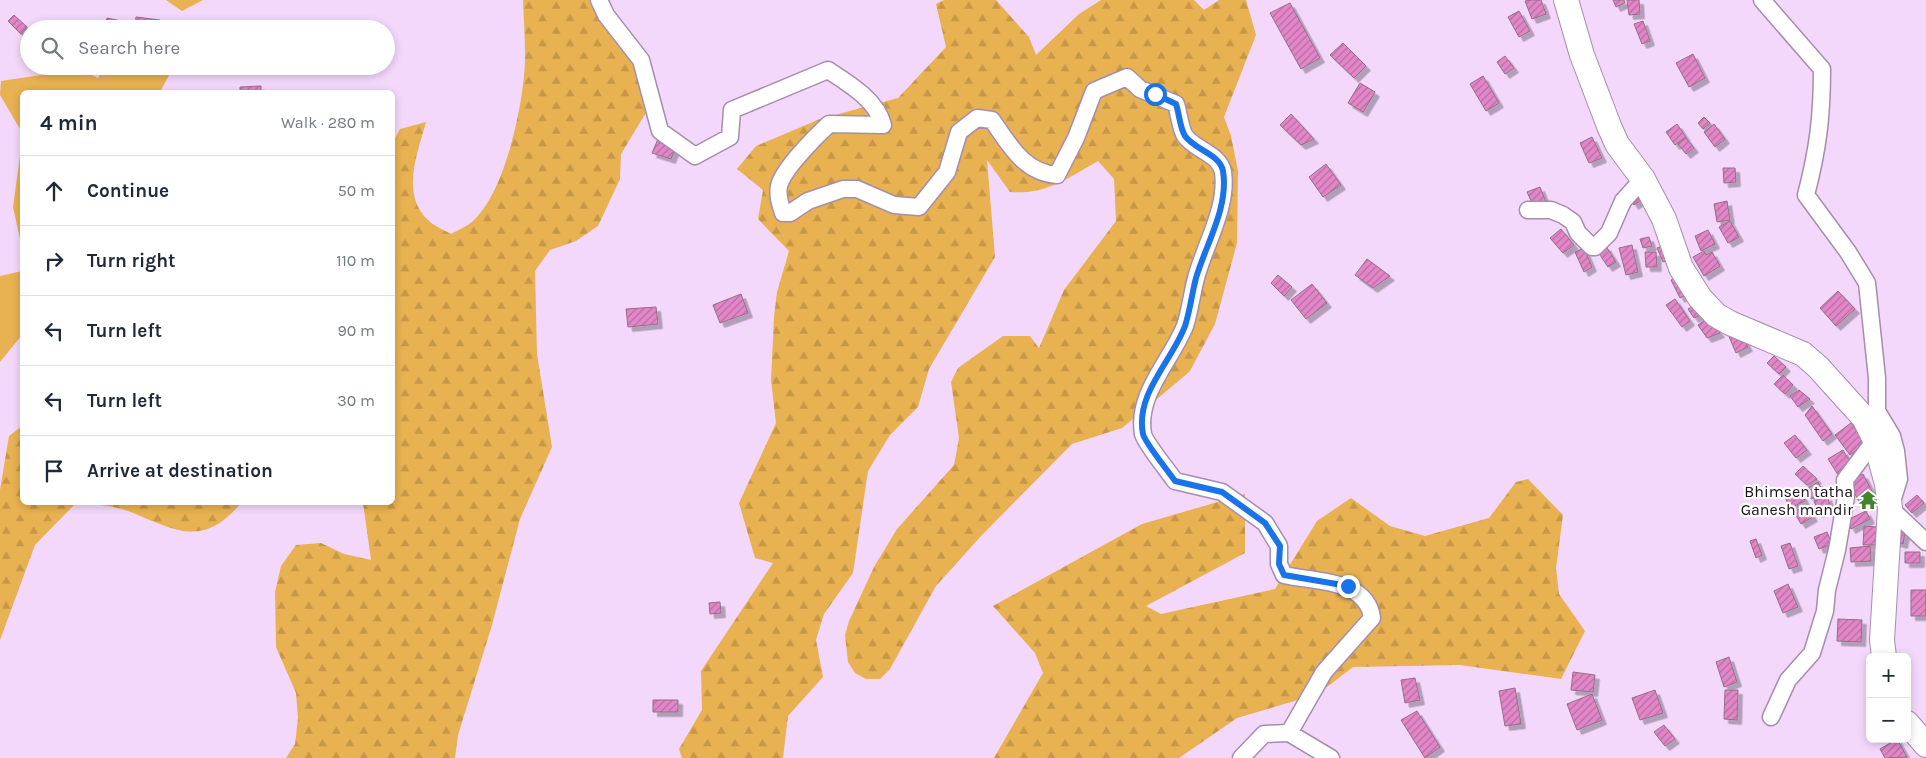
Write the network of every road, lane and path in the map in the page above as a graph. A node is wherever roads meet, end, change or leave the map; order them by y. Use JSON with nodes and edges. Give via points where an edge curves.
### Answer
{"nodes":[{"id":1,"x":599,"y":0,"type":"edge"},
{"id":2,"x":1566,"y":0,"type":"edge"},
{"id":3,"x":1762,"y":0,"type":"edge"},
{"id":4,"x":1643,"y":179,"type":"junction"},
{"id":5,"x":1528,"y":210,"type":"dead end"},
{"id":6,"x":1875,"y":440,"type":"junction"},
{"id":7,"x":1890,"y":508,"type":"junction"},
{"id":8,"x":1926,"y":542,"type":"edge"},
{"id":9,"x":1884,"y":653,"type":"edge"},
{"id":10,"x":1771,"y":717,"type":"dead end"},
{"id":11,"x":1911,"y":728,"type":"edge"},
{"id":12,"x":1289,"y":733,"type":"junction"},
{"id":13,"x":1926,"y":745,"type":"edge"},
{"id":14,"x":1241,"y":758,"type":"edge"},
{"id":15,"x":1331,"y":758,"type":"edge"}],
"edges":[{"from":1,"to":12,"type":"street","via":[[606,15],[641,60],[660,131],[695,156],[730,137],[732,110],[828,70],[875,108],[883,125],[829,124],[784,174],[778,196],[783,213],[790,213],[808,201],[843,189],[857,189],[894,205],[919,207],[947,172],[959,132],[977,118],[992,120],[1022,162],[1057,175],[1094,91],[1127,77],[1140,89],[1176,104],[1184,136],[1196,148],[1213,156],[1223,169],[1223,180],[1216,221],[1196,278],[1185,326],[1150,391],[1143,411],[1143,436],[1175,481],[1222,492],[1265,523],[1280,546],[1279,564],[1284,575],[1348,586],[1371,612],[1372,618],[1324,672]]},
{"from":2,"to":4,"type":"main road","via":[[1608,126]]},
{"from":3,"to":7,"type":"street","via":[[1822,69],[1820,133],[1806,195],[1867,283],[1877,378],[1877,411],[1892,436],[1899,480]]},
{"from":4,"to":5,"type":"street","via":[[1623,201],[1610,233],[1595,247],[1578,234],[1573,222],[1563,215],[1550,210]]},
{"from":4,"to":6,"type":"main road","via":[[1664,219],[1680,267],[1700,298],[1716,315],[1730,323],[1803,354],[1864,418]]},
{"from":6,"to":7,"type":"main road"},
{"from":6,"to":10,"type":"street","via":[[1845,480],[1846,497],[1838,550],[1812,653],[1788,680]]},
{"from":7,"to":8,"type":"street"},
{"from":7,"to":9,"type":"main road"},
{"from":11,"to":13,"type":"main road"},
{"from":12,"to":14,"type":"street","via":[[1264,734]]},
{"from":12,"to":15,"type":"street"}]}
